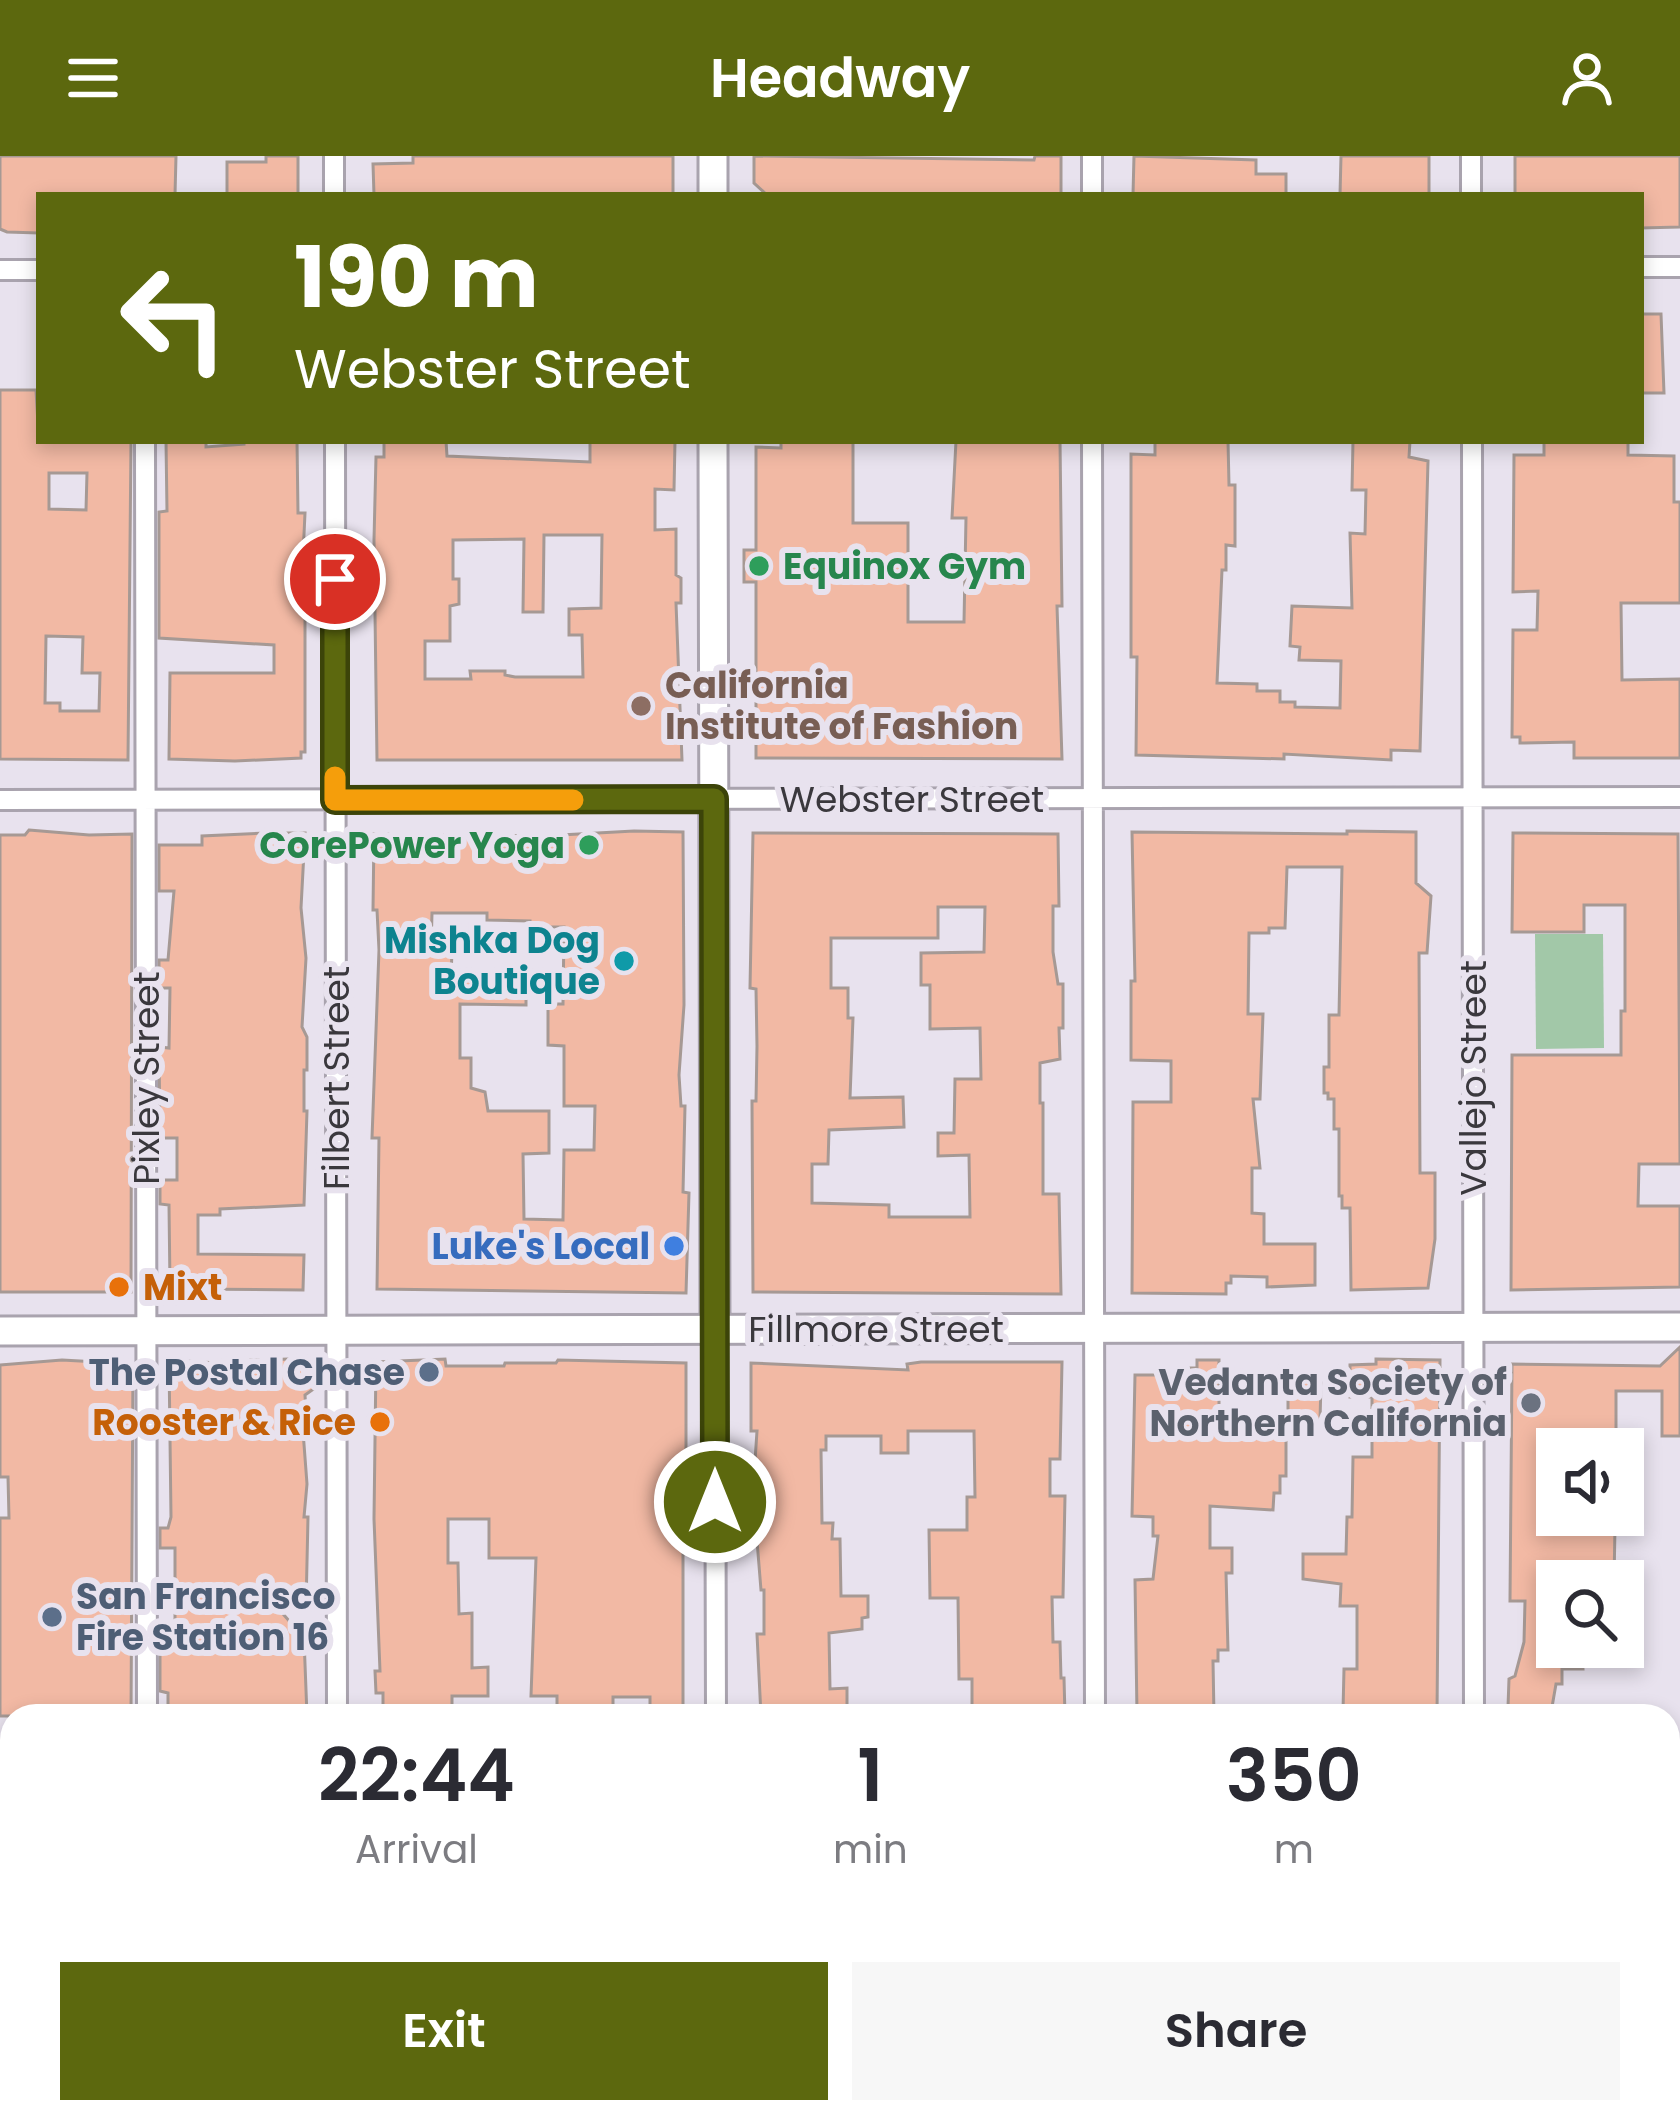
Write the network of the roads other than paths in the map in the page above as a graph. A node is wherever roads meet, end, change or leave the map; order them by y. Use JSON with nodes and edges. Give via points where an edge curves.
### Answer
{"nodes":[{"id":1,"x":334,"y":156,"type":"edge"},
{"id":2,"x":713,"y":156,"type":"edge"},
{"id":3,"x":1092,"y":156,"type":"edge"},
{"id":4,"x":1471,"y":156,"type":"edge"},
{"id":5,"x":334,"y":192,"type":"edge"},
{"id":6,"x":713,"y":192,"type":"edge"},
{"id":7,"x":1092,"y":192,"type":"edge"},
{"id":8,"x":1471,"y":192,"type":"edge"},
{"id":9,"x":1644,"y":267,"type":"edge"},
{"id":10,"x":1680,"y":267,"type":"edge"},
{"id":11,"x":0,"y":270,"type":"edge"},
{"id":12,"x":36,"y":270,"type":"edge"},
{"id":13,"x":145,"y":444,"type":"edge"},
{"id":14,"x":335,"y":444,"type":"edge"},
{"id":15,"x":713,"y":444,"type":"edge"},
{"id":16,"x":1092,"y":444,"type":"edge"},
{"id":17,"x":1472,"y":444,"type":"edge"},
{"id":18,"x":1473,"y":797,"type":"junction"},
{"id":19,"x":1680,"y":797,"type":"edge"},
{"id":20,"x":1093,"y":798,"type":"junction"},
{"id":21,"x":714,"y":799,"type":"junction"},
{"id":22,"x":0,"y":800,"type":"edge"},
{"id":23,"x":146,"y":800,"type":"junction"},
{"id":24,"x":335,"y":800,"type":"junction"},
{"id":25,"x":1680,"y":1327,"type":"edge"},
{"id":26,"x":1094,"y":1328,"type":"junction"},
{"id":27,"x":1473,"y":1328,"type":"junction"},
{"id":28,"x":715,"y":1329,"type":"junction"},
{"id":29,"x":0,"y":1330,"type":"edge"},
{"id":30,"x":147,"y":1330,"type":"junction"},
{"id":31,"x":336,"y":1330,"type":"junction"},
{"id":32,"x":147,"y":1704,"type":"edge"},
{"id":33,"x":337,"y":1704,"type":"edge"},
{"id":34,"x":716,"y":1704,"type":"edge"},
{"id":35,"x":1095,"y":1704,"type":"edge"},
{"id":36,"x":1474,"y":1704,"type":"edge"}],
"edges":[{"from":1,"to":5,"type":"street"},
{"from":2,"to":6,"type":"street"},
{"from":3,"to":7,"type":"street"},
{"from":4,"to":8,"type":"street"},
{"from":9,"to":10,"type":"street"},
{"from":11,"to":12,"type":"street"},
{"from":13,"to":23,"type":"street","name":"Pixley Street"},
{"from":14,"to":24,"type":"street","name":"Filbert Street"},
{"from":15,"to":21,"type":"street"},
{"from":16,"to":20,"type":"street"},
{"from":17,"to":18,"type":"street","name":"Vallejo Street"},
{"from":18,"to":19,"type":"street","name":"Webster Street"},
{"from":18,"to":20,"type":"street","name":"Webster Street"},
{"from":18,"to":27,"type":"street","name":"Vallejo Street"},
{"from":20,"to":21,"type":"street","name":"Webster Street"},
{"from":20,"to":26,"type":"street"},
{"from":21,"to":24,"type":"street","name":"Webster Street"},
{"from":21,"to":28,"type":"street"},
{"from":22,"to":23,"type":"street","name":"Webster Street"},
{"from":23,"to":24,"type":"street","name":"Webster Street"},
{"from":23,"to":30,"type":"street","name":"Pixley Street"},
{"from":24,"to":31,"type":"street","name":"Filbert Street"},
{"from":25,"to":27,"type":"street","name":"Fillmore Street"},
{"from":26,"to":27,"type":"street","name":"Fillmore Street"},
{"from":26,"to":28,"type":"street","name":"Fillmore Street"},
{"from":26,"to":35,"type":"street"},
{"from":27,"to":36,"type":"street","name":"Vallejo Street"},
{"from":28,"to":31,"type":"street","name":"Fillmore Street"},
{"from":28,"to":34,"type":"street"},
{"from":29,"to":30,"type":"street","name":"Fillmore Street"},
{"from":30,"to":31,"type":"street","name":"Fillmore Street"},
{"from":30,"to":32,"type":"street","name":"Pixley Street"},
{"from":31,"to":33,"type":"street","name":"Filbert Street"}]}
